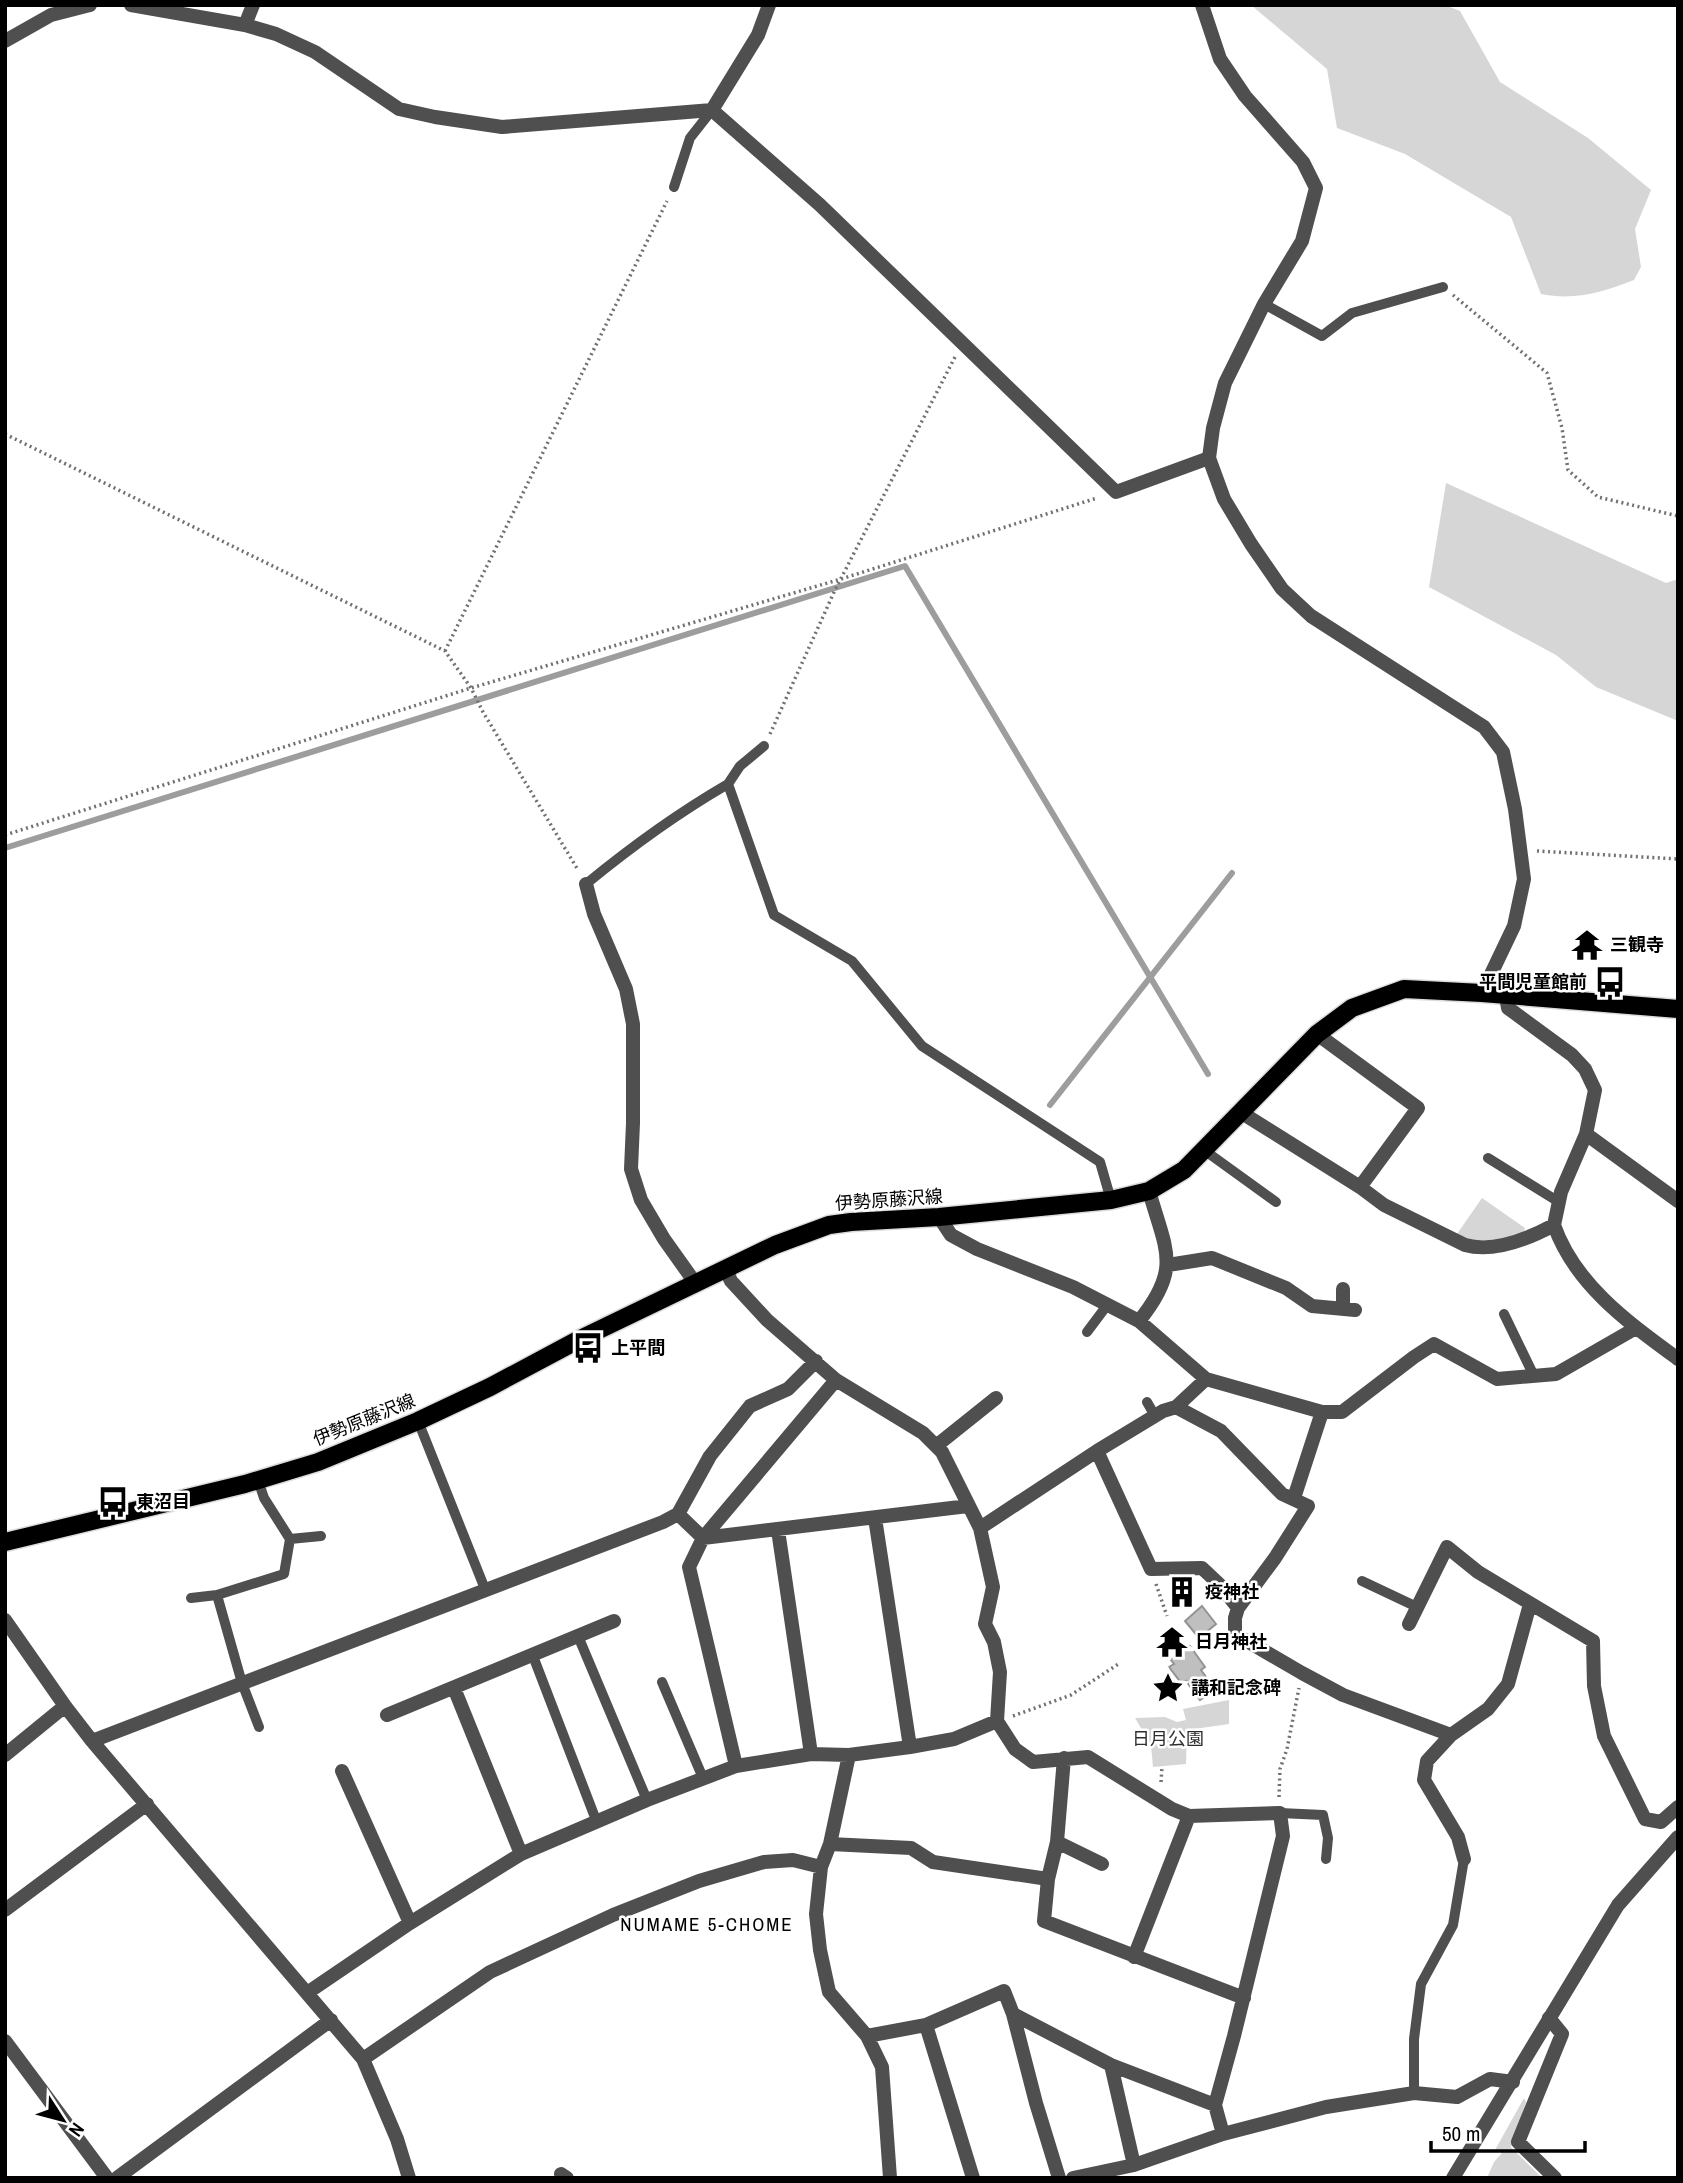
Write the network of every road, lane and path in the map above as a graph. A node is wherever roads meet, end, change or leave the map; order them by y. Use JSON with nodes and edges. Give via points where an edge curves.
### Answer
{"nodes":[{"id":1,"x":90,"y":5,"type":"edge"},
{"id":2,"x":131,"y":5,"type":"edge"},
{"id":3,"x":253,"y":5,"type":"edge"},
{"id":4,"x":769,"y":5,"type":"edge"},
{"id":5,"x":1202,"y":5,"type":"edge"},
{"id":6,"x":246,"y":26,"type":"junction"},
{"id":7,"x":5,"y":41,"type":"edge"},
{"id":8,"x":712,"y":110,"type":"junction"},
{"id":9,"x":674,"y":187,"type":"joint"},
{"id":10,"x":1443,"y":287,"type":"joint"},
{"id":11,"x":1264,"y":304,"type":"junction"},
{"id":12,"x":962,"y":343,"type":"junction"},
{"id":13,"x":5,"y":434,"type":"edge"},
{"id":14,"x":1209,"y":458,"type":"junction"},
{"id":15,"x":1116,"y":492,"type":"junction"},
{"id":16,"x":1678,"y":516,"type":"edge"},
{"id":17,"x":841,"y":579,"type":"junction"},
{"id":18,"x":445,"y":650,"type":"junction"},
{"id":19,"x":471,"y":688,"type":"junction"},
{"id":20,"x":764,"y":747,"type":"joint"},
{"id":21,"x":728,"y":784,"type":"junction"},
{"id":22,"x":5,"y":835,"type":"edge"},
{"id":23,"x":1521,"y":850,"type":"junction"},
{"id":24,"x":1678,"y":859,"type":"edge"},
{"id":25,"x":586,"y":884,"type":"junction"},
{"id":26,"x":1482,"y":993,"type":"junction"},
{"id":27,"x":1506,"y":996,"type":"junction"},
{"id":28,"x":1678,"y":1009,"type":"edge"},
{"id":29,"x":1317,"y":1034,"type":"junction"},
{"id":30,"x":1242,"y":1113,"type":"junction"},
{"id":31,"x":1586,"y":1134,"type":"junction"},
{"id":32,"x":1204,"y":1150,"type":"junction"},
{"id":33,"x":1489,"y":1158,"type":"dead end"},
{"id":34,"x":1360,"y":1187,"type":"junction"},
{"id":35,"x":1149,"y":1191,"type":"junction"},
{"id":36,"x":1111,"y":1200,"type":"junction"},
{"id":37,"x":1678,"y":1201,"type":"edge"},
{"id":38,"x":1276,"y":1202,"type":"dead end"},
{"id":39,"x":1559,"y":1202,"type":"junction"},
{"id":40,"x":939,"y":1217,"type":"junction"},
{"id":41,"x":1554,"y":1225,"type":"junction"},
{"id":42,"x":1168,"y":1265,"type":"junction"},
{"id":43,"x":726,"y":1270,"type":"junction"},
{"id":44,"x":696,"y":1284,"type":"junction"},
{"id":45,"x":1343,"y":1289,"type":"dead end"},
{"id":46,"x":1108,"y":1304,"type":"junction"},
{"id":47,"x":1504,"y":1314,"type":"dead end"},
{"id":48,"x":1139,"y":1321,"type":"junction"},
{"id":49,"x":1636,"y":1328,"type":"junction"},
{"id":50,"x":1087,"y":1332,"type":"dead end"},
{"id":51,"x":1678,"y":1359,"type":"edge"},
{"id":52,"x":816,"y":1361,"type":"junction"},
{"id":53,"x":1534,"y":1376,"type":"junction"},
{"id":54,"x":1206,"y":1379,"type":"junction"},
{"id":55,"x":836,"y":1380,"type":"junction"},
{"id":56,"x":996,"y":1398,"type":"dead end"},
{"id":57,"x":1147,"y":1402,"type":"dead end"},
{"id":58,"x":1176,"y":1407,"type":"junction"},
{"id":59,"x":1322,"y":1412,"type":"junction"},
{"id":60,"x":1154,"y":1416,"type":"junction"},
{"id":61,"x":418,"y":1421,"type":"junction"},
{"id":62,"x":936,"y":1446,"type":"junction"},
{"id":63,"x":1097,"y":1451,"type":"junction"},
{"id":64,"x":258,"y":1480,"type":"junction"},
{"id":65,"x":1294,"y":1498,"type":"junction"},
{"id":66,"x":968,"y":1506,"type":"junction"},
{"id":67,"x":678,"y":1514,"type":"junction"},
{"id":68,"x":875,"y":1518,"type":"junction"},
{"id":69,"x":980,"y":1528,"type":"junction"},
{"id":70,"x":778,"y":1530,"type":"junction"},
{"id":71,"x":321,"y":1536,"type":"dead end"},
{"id":72,"x":704,"y":1538,"type":"junction"},
{"id":73,"x":290,"y":1539,"type":"junction"},
{"id":74,"x":5,"y":1542,"type":"edge"},
{"id":75,"x":1362,"y":1581,"type":"dead end"},
{"id":76,"x":485,"y":1589,"type":"junction"},
{"id":77,"x":1159,"y":1592,"type":"dead end"},
{"id":78,"x":216,"y":1595,"type":"junction"},
{"id":79,"x":191,"y":1598,"type":"dead end"},
{"id":80,"x":1530,"y":1604,"type":"junction"},
{"id":81,"x":1417,"y":1607,"type":"junction"},
{"id":82,"x":1238,"y":1608,"type":"junction"},
{"id":83,"x":1167,"y":1616,"type":"dead end"},
{"id":84,"x":5,"y":1620,"type":"edge"},
{"id":85,"x":614,"y":1620,"type":"dead end"},
{"id":86,"x":1409,"y":1624,"type":"dead end"},
{"id":87,"x":578,"y":1636,"type":"junction"},
{"id":88,"x":533,"y":1656,"type":"junction"},
{"id":89,"x":1120,"y":1663,"type":"dead end"},
{"id":90,"x":1302,"y":1673,"type":"junction"},
{"id":91,"x":662,"y":1682,"type":"dead end"},
{"id":92,"x":242,"y":1683,"type":"junction"},
{"id":93,"x":454,"y":1688,"type":"junction"},
{"id":94,"x":65,"y":1706,"type":"junction"},
{"id":95,"x":387,"y":1715,"type":"dead end"},
{"id":96,"x":997,"y":1721,"type":"junction"},
{"id":97,"x":259,"y":1727,"type":"dead end"},
{"id":98,"x":1451,"y":1735,"type":"junction"},
{"id":99,"x":92,"y":1741,"type":"junction"},
{"id":100,"x":910,"y":1747,"type":"junction"},
{"id":101,"x":811,"y":1754,"type":"junction"},
{"id":102,"x":5,"y":1755,"type":"edge"},
{"id":103,"x":849,"y":1755,"type":"junction"},
{"id":104,"x":1064,"y":1758,"type":"junction"},
{"id":105,"x":736,"y":1766,"type":"junction"},
{"id":106,"x":342,"y":1770,"type":"dead end"},
{"id":107,"x":703,"y":1778,"type":"junction"},
{"id":108,"x":647,"y":1800,"type":"junction"},
{"id":109,"x":147,"y":1804,"type":"junction"},
{"id":110,"x":1678,"y":1807,"type":"edge"},
{"id":111,"x":1280,"y":1813,"type":"junction"},
{"id":112,"x":1189,"y":1816,"type":"junction"},
{"id":113,"x":596,"y":1820,"type":"junction"},
{"id":114,"x":382,"y":1823,"type":"dead end"},
{"id":115,"x":367,"y":1828,"type":"junction"},
{"id":116,"x":1678,"y":1837,"type":"edge"},
{"id":117,"x":1057,"y":1842,"type":"junction"},
{"id":118,"x":830,"y":1844,"type":"junction"},
{"id":119,"x":521,"y":1854,"type":"junction"},
{"id":120,"x":1326,"y":1859,"type":"dead end"},
{"id":121,"x":1464,"y":1859,"type":"joint"},
{"id":122,"x":1102,"y":1864,"type":"dead end"},
{"id":123,"x":821,"y":1867,"type":"junction"},
{"id":124,"x":1048,"y":1879,"type":"junction"},
{"id":125,"x":5,"y":1910,"type":"edge"},
{"id":126,"x":410,"y":1923,"type":"junction"},
{"id":127,"x":1134,"y":1956,"type":"junction"},
{"id":128,"x":307,"y":1993,"type":"junction"},
{"id":129,"x":1244,"y":1998,"type":"junction"},
{"id":130,"x":1013,"y":2014,"type":"junction"},
{"id":131,"x":1549,"y":2018,"type":"junction"},
{"id":132,"x":331,"y":2020,"type":"junction"},
{"id":133,"x":926,"y":2025,"type":"junction"},
{"id":134,"x":867,"y":2036,"type":"junction"},
{"id":135,"x":5,"y":2041,"type":"edge"},
{"id":136,"x":363,"y":2059,"type":"junction"},
{"id":137,"x":1111,"y":2065,"type":"junction"},
{"id":138,"x":1513,"y":2082,"type":"junction"},
{"id":139,"x":1414,"y":2093,"type":"junction"},
{"id":140,"x":1215,"y":2105,"type":"junction"},
{"id":141,"x":1223,"y":2134,"type":"junction"},
{"id":142,"x":1134,"y":2165,"type":"junction"},
{"id":143,"x":1457,"y":2176,"type":"edge"},
{"id":144,"x":107,"y":2178,"type":"edge"},
{"id":145,"x":117,"y":2178,"type":"edge"},
{"id":146,"x":409,"y":2178,"type":"edge"},
{"id":147,"x":890,"y":2178,"type":"edge"},
{"id":148,"x":973,"y":2178,"type":"edge"},
{"id":149,"x":1059,"y":2178,"type":"edge"},
{"id":150,"x":1073,"y":2178,"type":"edge"},
{"id":151,"x":1555,"y":2178,"type":"edge"}],
"edges":[{"from":1,"to":7,"type":"street","via":[[51,15]]},
{"from":2,"to":6,"type":"street"},
{"from":3,"to":6,"type":"street"},
{"from":4,"to":8,"type":"street","via":[[758,34]]},
{"from":5,"to":11,"type":"street","via":[[1220,59],[1245,96],[1303,162],[1316,188],[1302,241]]},
{"from":6,"to":8,"type":"street","via":[[276,33],[315,52],[399,109],[435,117],[502,127]]},
{"from":8,"to":9,"type":"lane","via":[[690,138]]},
{"from":8,"to":12,"type":"street","via":[[820,205]]},
{"from":9,"to":18,"type":"path"},
{"from":10,"to":11,"type":"lane","via":[[1352,313],[1322,335]]},
{"from":10,"to":16,"type":"path","via":[[1547,373],[1568,470],[1598,497]]},
{"from":11,"to":14,"type":"street","via":[[1226,383]]},
{"from":12,"to":15,"type":"street"},
{"from":12,"to":17,"type":"path"},
{"from":13,"to":18,"type":"path"},
{"from":14,"to":15,"type":"street"},
{"from":14,"to":23,"type":"street","via":[[1224,499],[1282,589],[1311,616],[1484,727],[1503,752]]},
{"from":15,"to":17,"type":"path"},
{"from":17,"to":19,"type":"path"},
{"from":17,"to":20,"type":"path"},
{"from":18,"to":19,"type":"path"},
{"from":19,"to":22,"type":"path"},
{"from":19,"to":25,"type":"path"},
{"from":20,"to":21,"type":"lane","via":[[740,766]]},
{"from":21,"to":25,"type":"lane","via":[[692,805]]},
{"from":21,"to":36,"type":"lane","via":[[774,915],[852,961],[922,1046],[1100,1163]]},
{"from":23,"to":24,"type":"path"},
{"from":23,"to":26,"type":"street","via":[[1524,879],[1514,926]]},
{"from":25,"to":44,"type":"street","via":[[626,989],[633,1024],[631,1169],[641,1200]]},
{"from":26,"to":27,"type":"main road","name":"伊勢原藤沢線"},
{"from":26,"to":29,"type":"main road","name":"伊勢原藤沢線","via":[[1404,989],[1352,1008]]},
{"from":27,"to":28,"type":"main road","name":"伊勢原藤沢線"},
{"from":27,"to":31,"type":"street","via":[[1508,1008],[1573,1055],[1585,1069],[1595,1090]]},
{"from":29,"to":30,"type":"main road","name":"伊勢原藤沢線"},
{"from":29,"to":34,"type":"street","via":[[1418,1108]]},
{"from":30,"to":32,"type":"main road","name":"伊勢原藤沢線"},
{"from":30,"to":34,"type":"street"},
{"from":31,"to":37,"type":"street"},
{"from":31,"to":39,"type":"street"},
{"from":32,"to":35,"type":"main road","name":"伊勢原藤沢線","via":[[1184,1170]]},
{"from":32,"to":38,"type":"lane"},
{"from":33,"to":39,"type":"lane"},
{"from":34,"to":41,"type":"street","via":[[1384,1205],[1479,1249],[1530,1238]]},
{"from":35,"to":36,"type":"main road","name":"伊勢原藤沢線"},
{"from":35,"to":42,"type":"street"},
{"from":36,"to":40,"type":"main road","name":"伊勢原藤沢線"},
{"from":39,"to":41,"type":"street"},
{"from":40,"to":43,"type":"main road","name":"伊勢原藤沢線","via":[[829,1225]]},
{"from":40,"to":46,"type":"street","via":[[951,1235],[977,1249]]},
{"from":41,"to":49,"type":"street","via":[[1561,1245],[1590,1287]]},
{"from":42,"to":45,"type":"street","via":[[1212,1258],[1286,1288],[1312,1306],[1349,1310]]},
{"from":42,"to":48,"type":"street","via":[[1155,1301]]},
{"from":43,"to":44,"type":"main road","name":"伊勢原藤沢線"},
{"from":43,"to":52,"type":"street","via":[[767,1320]]},
{"from":44,"to":61,"type":"main road","name":"伊勢原藤沢線"},
{"from":46,"to":48,"type":"street"},
{"from":46,"to":50,"type":"lane"},
{"from":47,"to":53,"type":"lane"},
{"from":48,"to":54,"type":"street"},
{"from":49,"to":51,"type":"street"},
{"from":49,"to":53,"type":"street","via":[[1556,1374]]},
{"from":52,"to":55,"type":"street"},
{"from":52,"to":67,"type":"street","via":[[788,1389],[750,1406],[710,1456]]},
{"from":53,"to":59,"type":"street","via":[[1497,1378],[1434,1344],[1342,1412]]},
{"from":54,"to":58,"type":"street"},
{"from":54,"to":59,"type":"street"},
{"from":55,"to":62,"type":"street","via":[[923,1433]]},
{"from":55,"to":72,"type":"street"},
{"from":56,"to":62,"type":"street"},
{"from":57,"to":60,"type":"lane"},
{"from":58,"to":60,"type":"street"},
{"from":58,"to":65,"type":"street","via":[[1221,1432],[1282,1494]]},
{"from":59,"to":65,"type":"street"},
{"from":60,"to":63,"type":"street"},
{"from":61,"to":64,"type":"main road","name":"伊勢原藤沢線","via":[[318,1462]]},
{"from":61,"to":76,"type":"lane"},
{"from":62,"to":66,"type":"street"},
{"from":63,"to":69,"type":"street"},
{"from":63,"to":82,"type":"street","via":[[1151,1569],[1202,1568]]},
{"from":64,"to":73,"type":"lane"},
{"from":64,"to":74,"type":"main road","name":"伊勢原藤沢線"},
{"from":65,"to":82,"type":"street","via":[[1308,1506]]},
{"from":66,"to":68,"type":"street"},
{"from":66,"to":69,"type":"street"},
{"from":67,"to":72,"type":"street"},
{"from":67,"to":76,"type":"street"},
{"from":68,"to":70,"type":"street"},
{"from":68,"to":100,"type":"street"},
{"from":69,"to":96,"type":"street","via":[[993,1587],[985,1624],[1000,1672]]},
{"from":70,"to":72,"type":"street"},
{"from":70,"to":101,"type":"street"},
{"from":71,"to":73,"type":"lane"},
{"from":72,"to":105,"type":"street","via":[[689,1567]]},
{"from":73,"to":78,"type":"lane","via":[[284,1574]]},
{"from":75,"to":81,"type":"lane"},
{"from":76,"to":92,"type":"street"},
{"from":77,"to":83,"type":"path"},
{"from":78,"to":79,"type":"lane"},
{"from":78,"to":92,"type":"lane"},
{"from":80,"to":81,"type":"street","via":[[1447,1547]]},
{"from":80,"to":98,"type":"street","via":[[1508,1684],[1488,1709]]},
{"from":80,"to":110,"type":"street","via":[[1593,1641],[1594,1686],[1604,1736],[1645,1819],[1661,1822]]},
{"from":81,"to":86,"type":"street"},
{"from":82,"to":90,"type":"street","via":[[1236,1633]]},
{"from":84,"to":94,"type":"street"},
{"from":85,"to":87,"type":"street"},
{"from":87,"to":88,"type":"street"},
{"from":87,"to":108,"type":"lane"},
{"from":88,"to":93,"type":"street"},
{"from":88,"to":113,"type":"lane"},
{"from":89,"to":96,"type":"path","via":[[1071,1695]]},
{"from":90,"to":98,"type":"street","via":[[1343,1695]]},
{"from":90,"to":111,"type":"path","via":[[1280,1769]]},
{"from":91,"to":107,"type":"lane"},
{"from":92,"to":97,"type":"lane"},
{"from":92,"to":99,"type":"street"},
{"from":93,"to":95,"type":"street"},
{"from":93,"to":119,"type":"street"},
{"from":94,"to":99,"type":"street"},
{"from":94,"to":102,"type":"street"},
{"from":96,"to":100,"type":"street","via":[[954,1739]]},
{"from":96,"to":104,"type":"street","via":[[1015,1749],[1033,1762]]},
{"from":98,"to":121,"type":"street","via":[[1427,1761],[1424,1780],[1458,1837]]},
{"from":99,"to":109,"type":"street"},
{"from":100,"to":103,"type":"street"},
{"from":101,"to":103,"type":"street"},
{"from":101,"to":105,"type":"street"},
{"from":103,"to":118,"type":"street"},
{"from":104,"to":112,"type":"street","via":[[1088,1757]]},
{"from":104,"to":117,"type":"street"},
{"from":105,"to":107,"type":"street"},
{"from":106,"to":115,"type":"street"},
{"from":107,"to":108,"type":"street"},
{"from":108,"to":113,"type":"street"},
{"from":109,"to":125,"type":"street"},
{"from":109,"to":128,"type":"street"},
{"from":111,"to":112,"type":"street"},
{"from":111,"to":120,"type":"lane","via":[[1323,1815]]},
{"from":111,"to":129,"type":"street","via":[[1283,1836]]},
{"from":112,"to":127,"type":"street"},
{"from":113,"to":119,"type":"street"},
{"from":114,"to":115,"type":"street"},
{"from":115,"to":126,"type":"street"},
{"from":116,"to":131,"type":"street","via":[[1618,1905]]},
{"from":117,"to":122,"type":"street"},
{"from":117,"to":124,"type":"street"},
{"from":118,"to":123,"type":"street"},
{"from":118,"to":124,"type":"street","via":[[911,1848],[947,1871],[1020,1881]]},
{"from":119,"to":126,"type":"street"},
{"from":121,"to":139,"type":"lane","via":[[1453,1925],[1421,1984]]},
{"from":123,"to":134,"type":"street","via":[[816,1914],[829,1992]]},
{"from":123,"to":136,"type":"street","via":[[793,1860],[764,1862],[699,1881],[613,1915],[490,1972]]},
{"from":124,"to":127,"type":"street","via":[[1044,1921]]},
{"from":126,"to":128,"type":"street"},
{"from":127,"to":129,"type":"street"},
{"from":128,"to":132,"type":"street"},
{"from":129,"to":140,"type":"street"},
{"from":130,"to":133,"type":"street","via":[[1004,1991]]},
{"from":130,"to":137,"type":"street"},
{"from":130,"to":149,"type":"street"},
{"from":131,"to":138,"type":"street"},
{"from":131,"to":151,"type":"street","via":[[1562,2034],[1518,2142]]},
{"from":132,"to":136,"type":"street"},
{"from":132,"to":145,"type":"street"},
{"from":133,"to":134,"type":"street"},
{"from":133,"to":148,"type":"street"},
{"from":134,"to":147,"type":"street","via":[[882,2067]]},
{"from":135,"to":144,"type":"street"},
{"from":136,"to":146,"type":"street"},
{"from":137,"to":140,"type":"street"},
{"from":137,"to":142,"type":"street"},
{"from":138,"to":139,"type":"street","via":[[1490,2079],[1457,2097]]},
{"from":138,"to":143,"type":"street"},
{"from":139,"to":141,"type":"street","via":[[1326,2107]]},
{"from":140,"to":141,"type":"street"},
{"from":141,"to":142,"type":"street"},
{"from":142,"to":150,"type":"street"}]}
